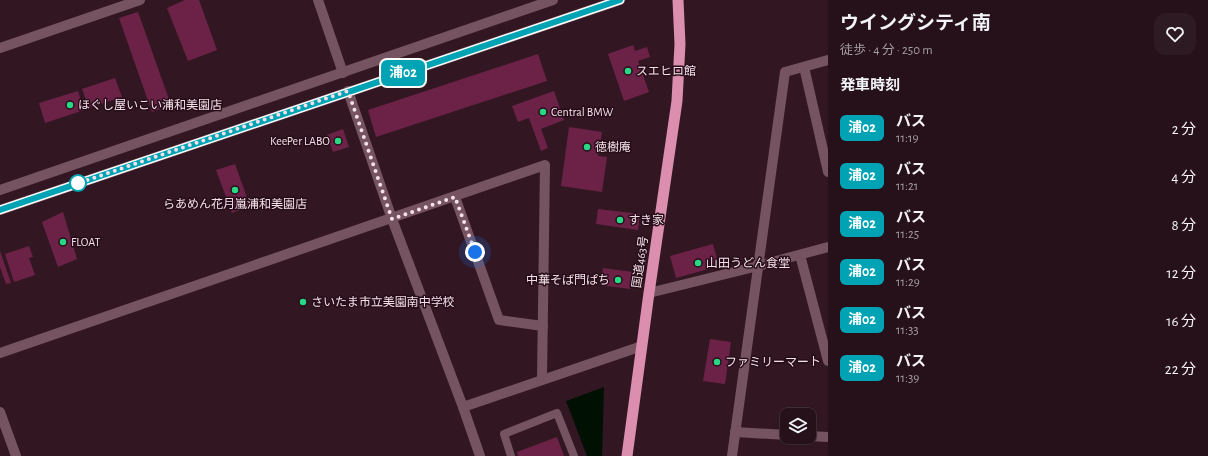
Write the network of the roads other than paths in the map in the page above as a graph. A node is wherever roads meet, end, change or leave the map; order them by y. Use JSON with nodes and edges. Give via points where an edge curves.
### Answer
{"nodes":[{"id":1,"x":140,"y":0,"type":"edge"},
{"id":2,"x":318,"y":0,"type":"edge"},
{"id":3,"x":553,"y":0,"type":"edge"},
{"id":4,"x":620,"y":0,"type":"edge"},
{"id":5,"x":678,"y":0,"type":"edge"},
{"id":6,"x":0,"y":48,"type":"edge"},
{"id":7,"x":828,"y":60,"type":"edge"},
{"id":8,"x":804,"y":67,"type":"junction"},
{"id":9,"x":343,"y":73,"type":"junction"},
{"id":10,"x":348,"y":91,"type":"junction"},
{"id":11,"x":828,"y":172,"type":"edge"},
{"id":12,"x":0,"y":190,"type":"edge"},
{"id":13,"x":455,"y":197,"type":"junction"},
{"id":14,"x":0,"y":210,"type":"edge"},
{"id":15,"x":392,"y":219,"type":"junction"},
{"id":16,"x":828,"y":247,"type":"edge"},
{"id":17,"x":800,"y":255,"type":"junction"},
{"id":18,"x":758,"y":266,"type":"junction"},
{"id":19,"x":649,"y":293,"type":"junction"},
{"id":20,"x":543,"y":326,"type":"junction"},
{"id":21,"x":642,"y":346,"type":"junction"},
{"id":22,"x":0,"y":353,"type":"edge"},
{"id":23,"x":828,"y":361,"type":"edge"},
{"id":24,"x":542,"y":379,"type":"junction"},
{"id":25,"x":464,"y":407,"type":"junction"},
{"id":26,"x":0,"y":412,"type":"edge"},
{"id":27,"x":735,"y":432,"type":"junction"},
{"id":28,"x":780,"y":435,"type":"edge"},
{"id":29,"x":816,"y":436,"type":"edge"},
{"id":30,"x":828,"y":437,"type":"edge"},
{"id":31,"x":16,"y":456,"type":"edge"},
{"id":32,"x":480,"y":456,"type":"edge"},
{"id":33,"x":511,"y":456,"type":"edge"},
{"id":34,"x":574,"y":456,"type":"edge"},
{"id":35,"x":627,"y":456,"type":"edge"},
{"id":36,"x":732,"y":456,"type":"edge"}],
"edges":[{"from":1,"to":6,"type":"street"},
{"from":2,"to":9,"type":"street"},
{"from":3,"to":9,"type":"street"},
{"from":4,"to":10,"type":"street"},
{"from":5,"to":19,"type":"highway","name":"国道463号","via":[[680,44],[677,101]]},
{"from":7,"to":8,"type":"street"},
{"from":8,"to":11,"type":"street"},
{"from":8,"to":18,"type":"street","via":[[785,72]]},
{"from":9,"to":12,"type":"street"},
{"from":10,"to":14,"type":"street"},
{"from":10,"to":15,"type":"street"},
{"from":13,"to":15,"type":"street"},
{"from":13,"to":20,"type":"street","via":[[499,320]]},
{"from":13,"to":20,"type":"street","via":[[545,165]]},
{"from":15,"to":22,"type":"street"},
{"from":15,"to":25,"type":"street"},
{"from":16,"to":17,"type":"street"},
{"from":17,"to":18,"type":"street"},
{"from":17,"to":23,"type":"street"},
{"from":18,"to":19,"type":"street"},
{"from":18,"to":27,"type":"street"},
{"from":19,"to":21,"type":"highway","name":"国道463号"},
{"from":20,"to":24,"type":"street"},
{"from":21,"to":24,"type":"street"},
{"from":21,"to":35,"type":"highway","name":"国道463号"},
{"from":24,"to":25,"type":"street"},
{"from":25,"to":32,"type":"street"},
{"from":26,"to":31,"type":"street"},
{"from":27,"to":28,"type":"street"},
{"from":27,"to":36,"type":"street"},
{"from":29,"to":30,"type":"street"},
{"from":33,"to":34,"type":"lane","via":[[504,434],[557,413]]}]}
